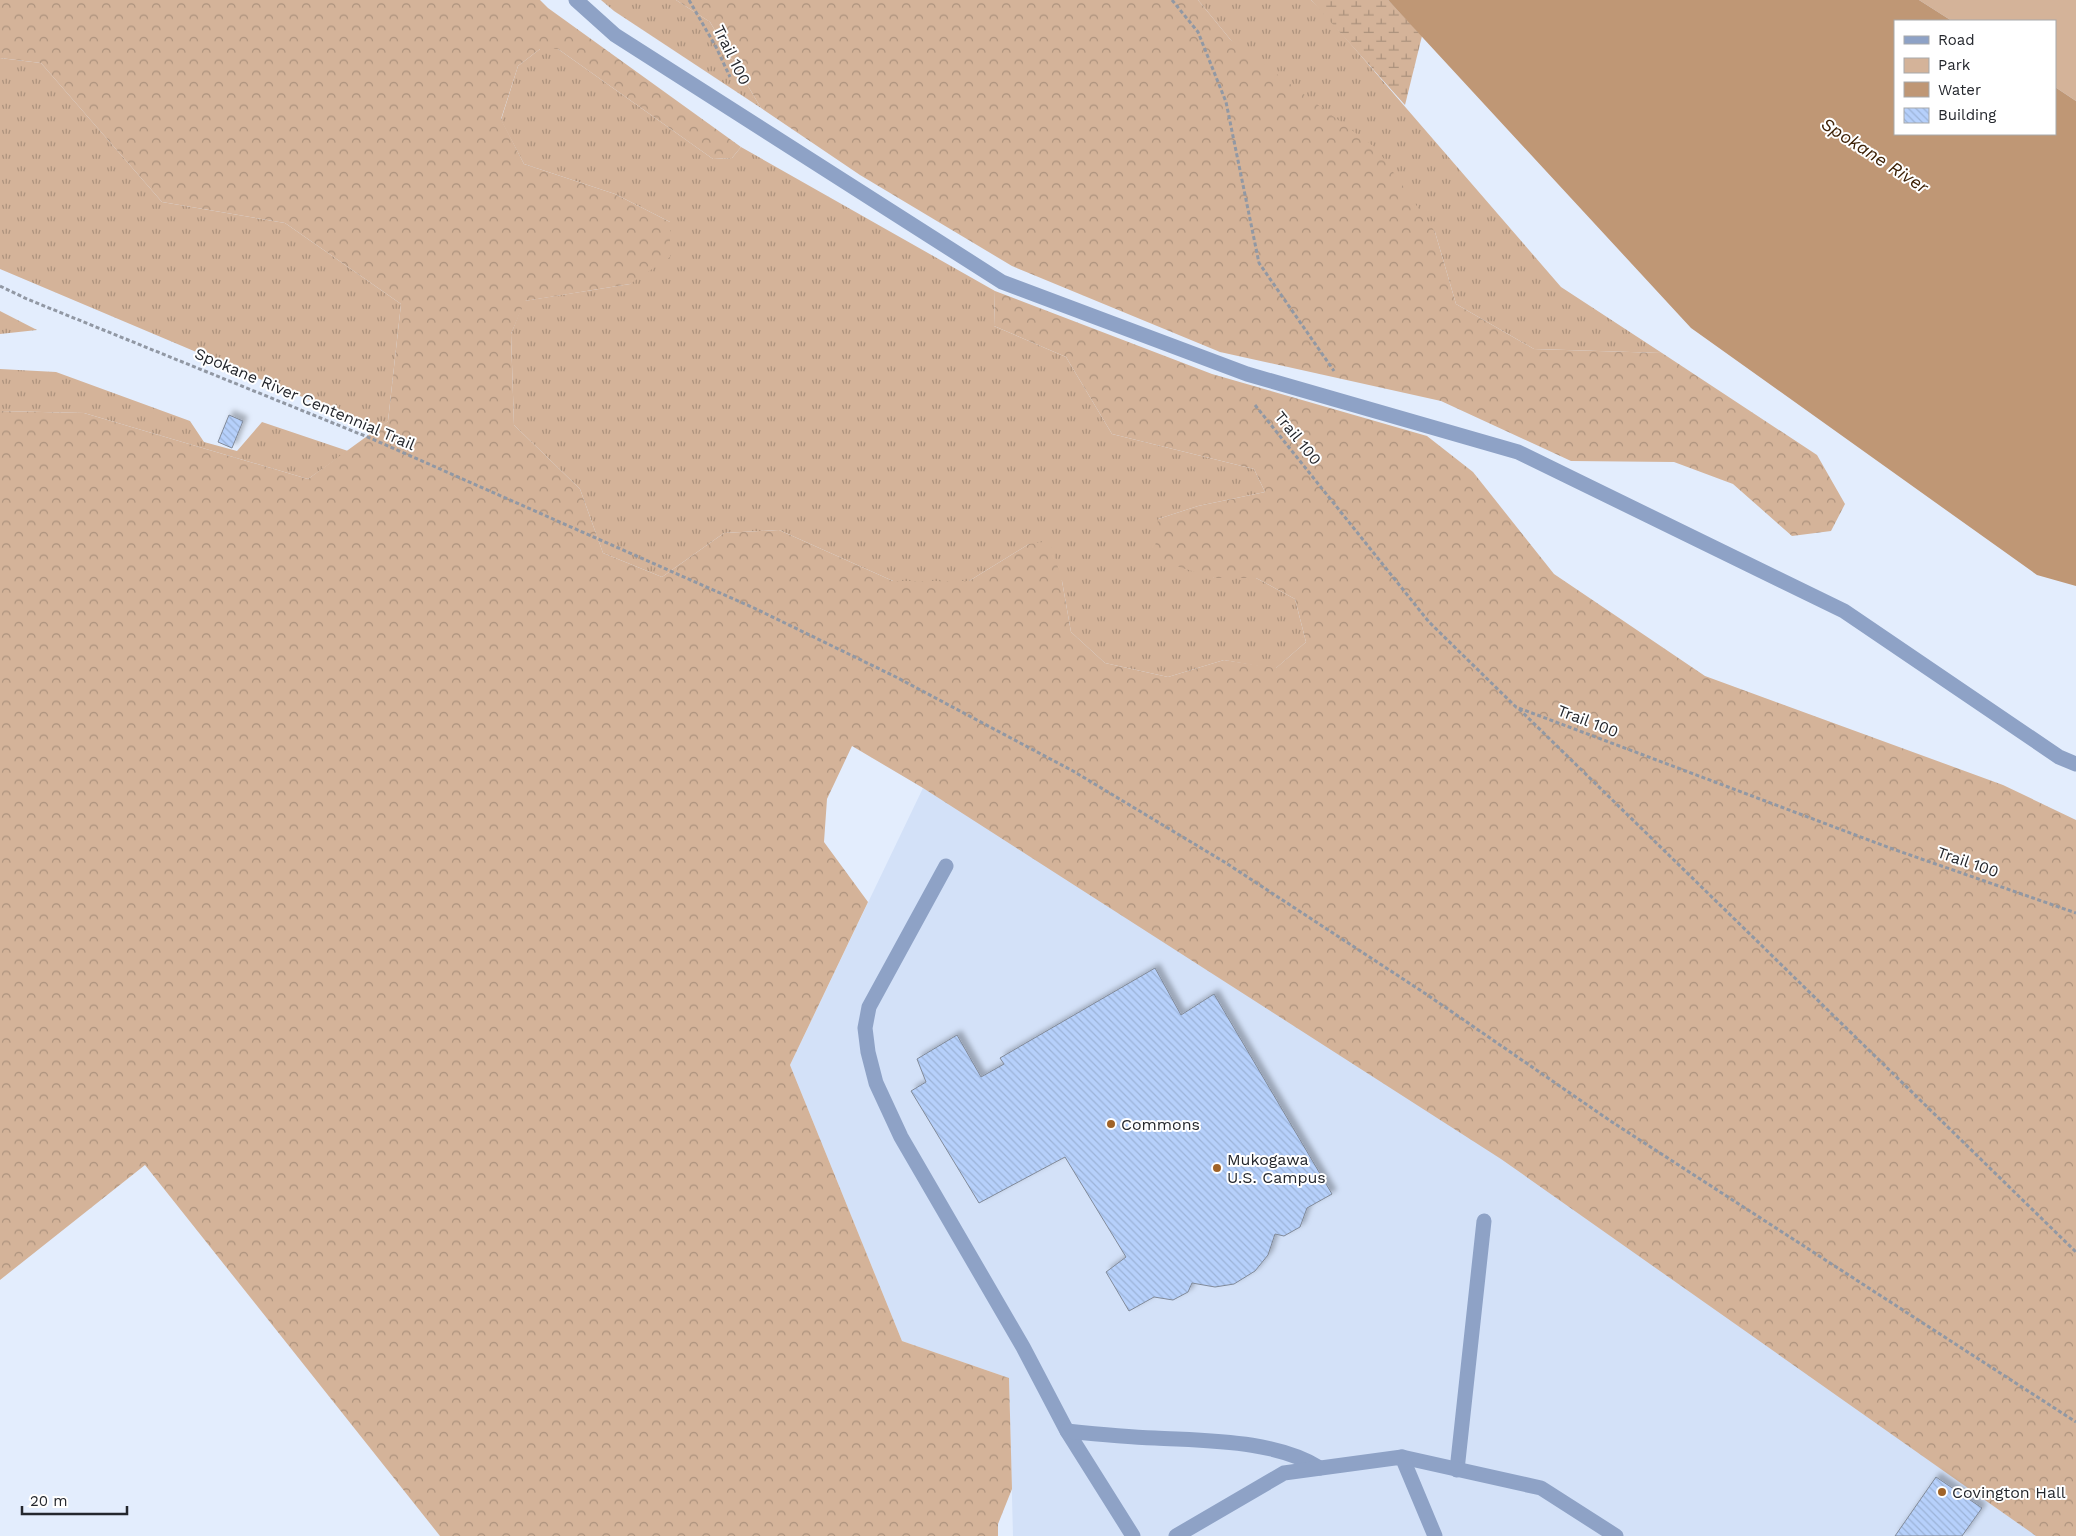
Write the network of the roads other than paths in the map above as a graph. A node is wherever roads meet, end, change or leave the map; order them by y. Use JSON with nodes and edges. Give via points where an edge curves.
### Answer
{"nodes":[{"id":1,"x":576,"y":0,"type":"edge"},
{"id":2,"x":2076,"y":764,"type":"edge"},
{"id":3,"x":946,"y":866,"type":"dead end"},
{"id":4,"x":1484,"y":1221,"type":"dead end"},
{"id":5,"x":1067,"y":1431,"type":"junction"},
{"id":6,"x":1402,"y":1457,"type":"junction"},
{"id":7,"x":1320,"y":1468,"type":"junction"},
{"id":8,"x":1457,"y":1470,"type":"junction"},
{"id":9,"x":1134,"y":1536,"type":"edge"},
{"id":10,"x":1176,"y":1536,"type":"edge"},
{"id":11,"x":1435,"y":1536,"type":"edge"},
{"id":12,"x":1616,"y":1536,"type":"edge"}],
"edges":[{"from":1,"to":2,"type":"street","via":[[615,35],[1002,282],[1247,374],[1518,452],[1844,611],[2059,756]]},
{"from":3,"to":5,"type":"street","via":[[869,1007],[865,1028],[868,1052],[876,1084],[901,1137],[1023,1347]]},
{"from":4,"to":8,"type":"street"},
{"from":5,"to":7,"type":"street","via":[[1226,1442],[1304,1458]]},
{"from":5,"to":9,"type":"street"},
{"from":6,"to":7,"type":"street"},
{"from":6,"to":8,"type":"street"},
{"from":6,"to":11,"type":"street"},
{"from":7,"to":10,"type":"street","via":[[1284,1473]]},
{"from":8,"to":12,"type":"street","via":[[1541,1488]]}]}
